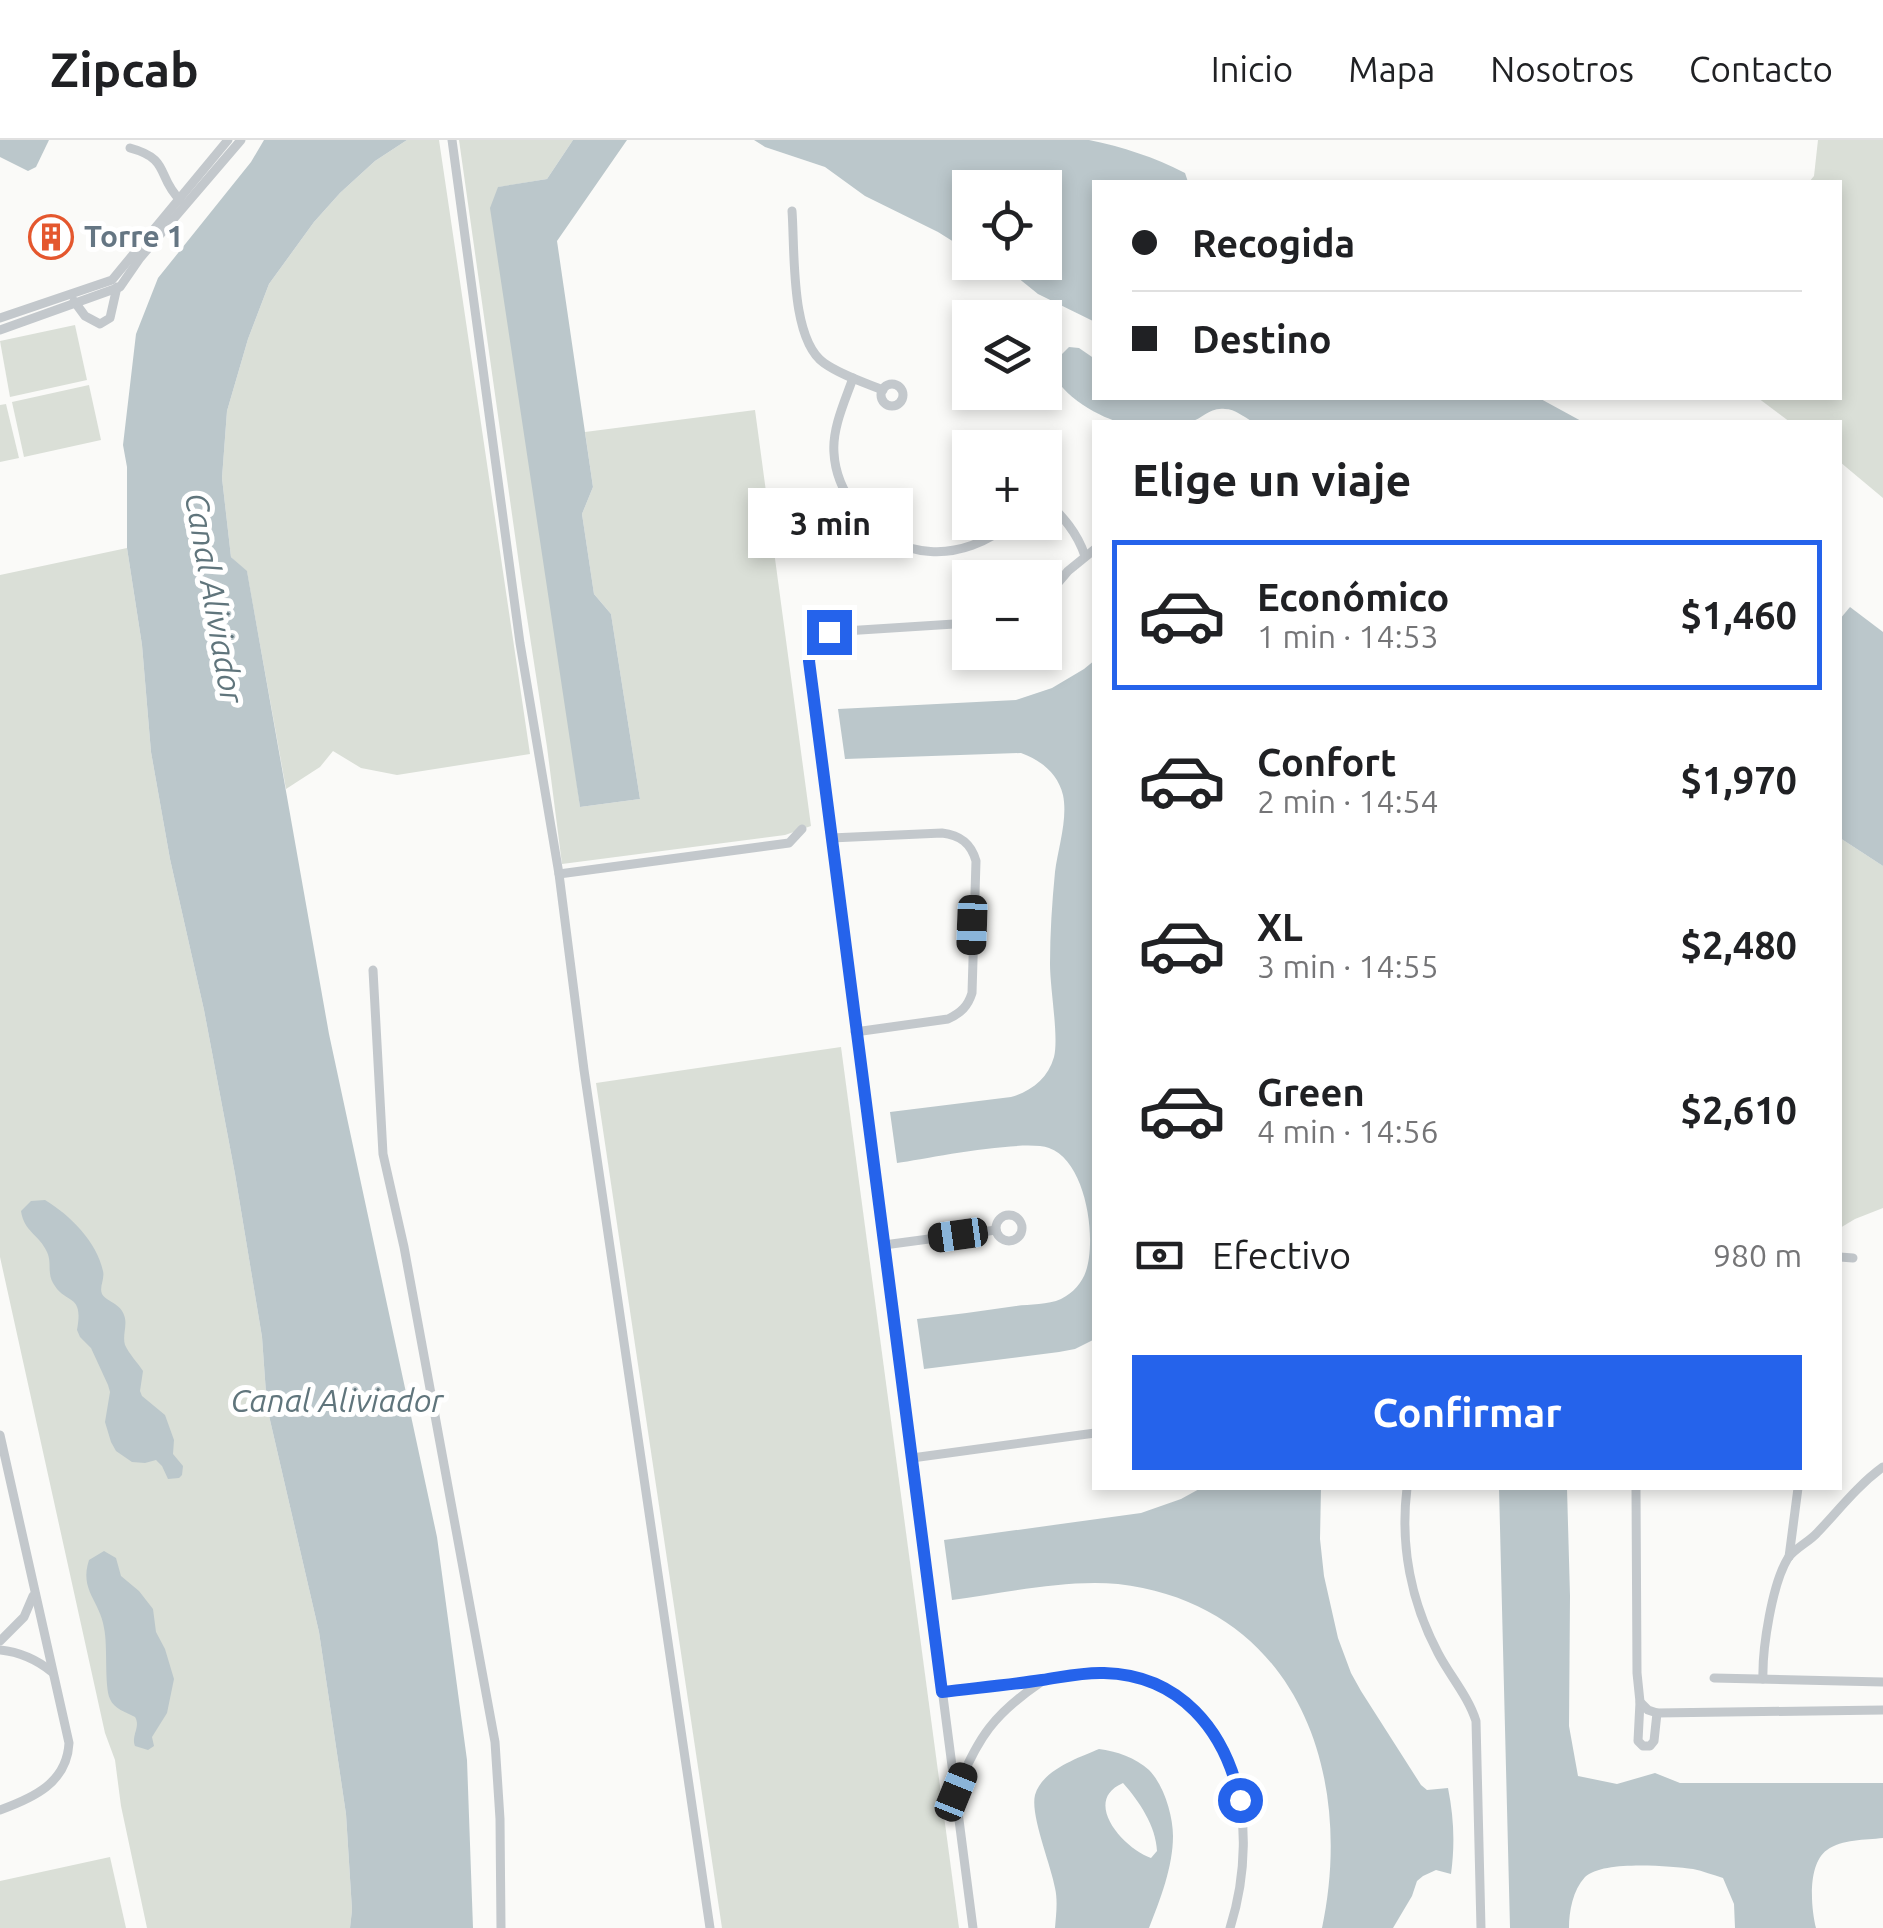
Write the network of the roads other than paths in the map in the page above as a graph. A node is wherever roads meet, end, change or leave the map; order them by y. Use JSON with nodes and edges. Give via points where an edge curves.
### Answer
{"nodes":[{"id":1,"x":228,"y":140,"type":"edge"},
{"id":2,"x":241,"y":140,"type":"edge"},
{"id":3,"x":452,"y":140,"type":"edge"},
{"id":4,"x":130,"y":148,"type":"dead end"},
{"id":5,"x":183,"y":201,"type":"junction"},
{"id":6,"x":792,"y":210,"type":"dead end"},
{"id":7,"x":115,"y":284,"type":"junction"},
{"id":8,"x":73,"y":299,"type":"junction"},
{"id":9,"x":0,"y":318,"type":"edge"},
{"id":10,"x":0,"y":330,"type":"edge"},
{"id":11,"x":853,"y":378,"type":"junction"},
{"id":12,"x":883,"y":390,"type":"dead end"},
{"id":13,"x":1062,"y":515,"type":"edge"},
{"id":14,"x":987,"y":540,"type":"edge"},
{"id":15,"x":1092,"y":551,"type":"edge"},
{"id":16,"x":1085,"y":556,"type":"junction"},
{"id":17,"x":1062,"y":578,"type":"edge"},
{"id":18,"x":952,"y":624,"type":"edge"},
{"id":19,"x":802,"y":829,"type":"dead end"},
{"id":20,"x":831,"y":838,"type":"junction"},
{"id":21,"x":559,"y":874,"type":"junction"},
{"id":22,"x":373,"y":970,"type":"dead end"},
{"id":23,"x":856,"y":1032,"type":"junction"},
{"id":24,"x":996,"y":1230,"type":"dead end"},
{"id":25,"x":884,"y":1244,"type":"junction"},
{"id":26,"x":1842,"y":1257,"type":"edge"},
{"id":27,"x":1853,"y":1258,"type":"dead end"},
{"id":28,"x":1092,"y":1432,"type":"edge"},
{"id":29,"x":0,"y":1435,"type":"edge"},
{"id":30,"x":912,"y":1458,"type":"junction"},
{"id":31,"x":1883,"y":1467,"type":"edge"},
{"id":32,"x":1406,"y":1490,"type":"edge"},
{"id":33,"x":1636,"y":1490,"type":"edge"},
{"id":34,"x":1798,"y":1490,"type":"edge"},
{"id":35,"x":1789,"y":1557,"type":"junction"},
{"id":36,"x":34,"y":1588,"type":"junction"},
{"id":37,"x":0,"y":1642,"type":"edge"},
{"id":38,"x":0,"y":1650,"type":"edge"},
{"id":39,"x":52,"y":1672,"type":"junction"},
{"id":40,"x":1714,"y":1678,"type":"dead end"},
{"id":41,"x":1762,"y":1679,"type":"junction"},
{"id":42,"x":1045,"y":1680,"type":"junction"},
{"id":43,"x":1883,"y":1682,"type":"edge"},
{"id":44,"x":942,"y":1692,"type":"junction"},
{"id":45,"x":1640,"y":1702,"type":"junction"},
{"id":46,"x":1883,"y":1710,"type":"edge"},
{"id":47,"x":1657,"y":1713,"type":"junction"},
{"id":48,"x":956,"y":1792,"type":"junction"},
{"id":49,"x":0,"y":1810,"type":"edge"},
{"id":50,"x":501,"y":1928,"type":"edge"},
{"id":51,"x":710,"y":1928,"type":"edge"},
{"id":52,"x":973,"y":1928,"type":"edge"},
{"id":53,"x":1230,"y":1928,"type":"edge"},
{"id":54,"x":1480,"y":1928,"type":"edge"}],
"edges":[{"from":1,"to":5,"type":"street"},
{"from":2,"to":5,"type":"street"},
{"from":3,"to":21,"type":"street","via":[[520,643]]},
{"from":4,"to":5,"type":"street","via":[[157,160]]},
{"from":5,"to":7,"type":"street","via":[[126,282]]},
{"from":6,"to":11,"type":"street","via":[[804,335],[824,363]]},
{"from":7,"to":8,"type":"street"},
{"from":7,"to":8,"type":"street","via":[[106,322],[92,322]]},
{"from":8,"to":9,"type":"street"},
{"from":8,"to":10,"type":"street"},
{"from":11,"to":12,"type":"street"},
{"from":11,"to":14,"type":"street","via":[[833,451],[845,494],[860,516],[907,549],[963,550]]},
{"from":13,"to":16,"type":"street"},
{"from":15,"to":16,"type":"street"},
{"from":16,"to":17,"type":"street"},
{"from":18,"to":20,"type":"street","via":[[829,632],[810,648]]},
{"from":19,"to":21,"type":"street","via":[[789,842]]},
{"from":20,"to":23,"type":"street"},
{"from":20,"to":23,"type":"street","via":[[955,834],[976,861],[967,1005],[948,1018]]},
{"from":21,"to":51,"type":"street"},
{"from":22,"to":50,"type":"street","via":[[383,1154],[495,1742]]},
{"from":23,"to":25,"type":"street"},
{"from":24,"to":25,"type":"street"},
{"from":25,"to":30,"type":"street"},
{"from":26,"to":27,"type":"street"},
{"from":28,"to":30,"type":"street"},
{"from":29,"to":36,"type":"street"},
{"from":30,"to":44,"type":"street"},
{"from":31,"to":35,"type":"street"},
{"from":32,"to":54,"type":"street","via":[[1405,1540],[1419,1609],[1476,1720]]},
{"from":33,"to":45,"type":"street"},
{"from":34,"to":35,"type":"street"},
{"from":35,"to":41,"type":"street","via":[[1773,1602]]},
{"from":36,"to":37,"type":"street","via":[[24,1617]]},
{"from":36,"to":39,"type":"street"},
{"from":38,"to":39,"type":"street","via":[[20,1653]]},
{"from":39,"to":49,"type":"street","via":[[66,1728],[64,1768],[44,1790]]},
{"from":40,"to":41,"type":"street"},
{"from":41,"to":43,"type":"street"},
{"from":42,"to":44,"type":"street"},
{"from":42,"to":48,"type":"street","via":[[989,1726]]},
{"from":42,"to":53,"type":"street","via":[[1105,1673],[1139,1678],[1192,1707],[1217,1736],[1237,1783],[1243,1822],[1242,1881]]},
{"from":44,"to":48,"type":"street"},
{"from":45,"to":47,"type":"street"},
{"from":45,"to":47,"type":"street","via":[[1643,1746],[1654,1741]]},
{"from":46,"to":47,"type":"street"},
{"from":48,"to":52,"type":"street"}]}
